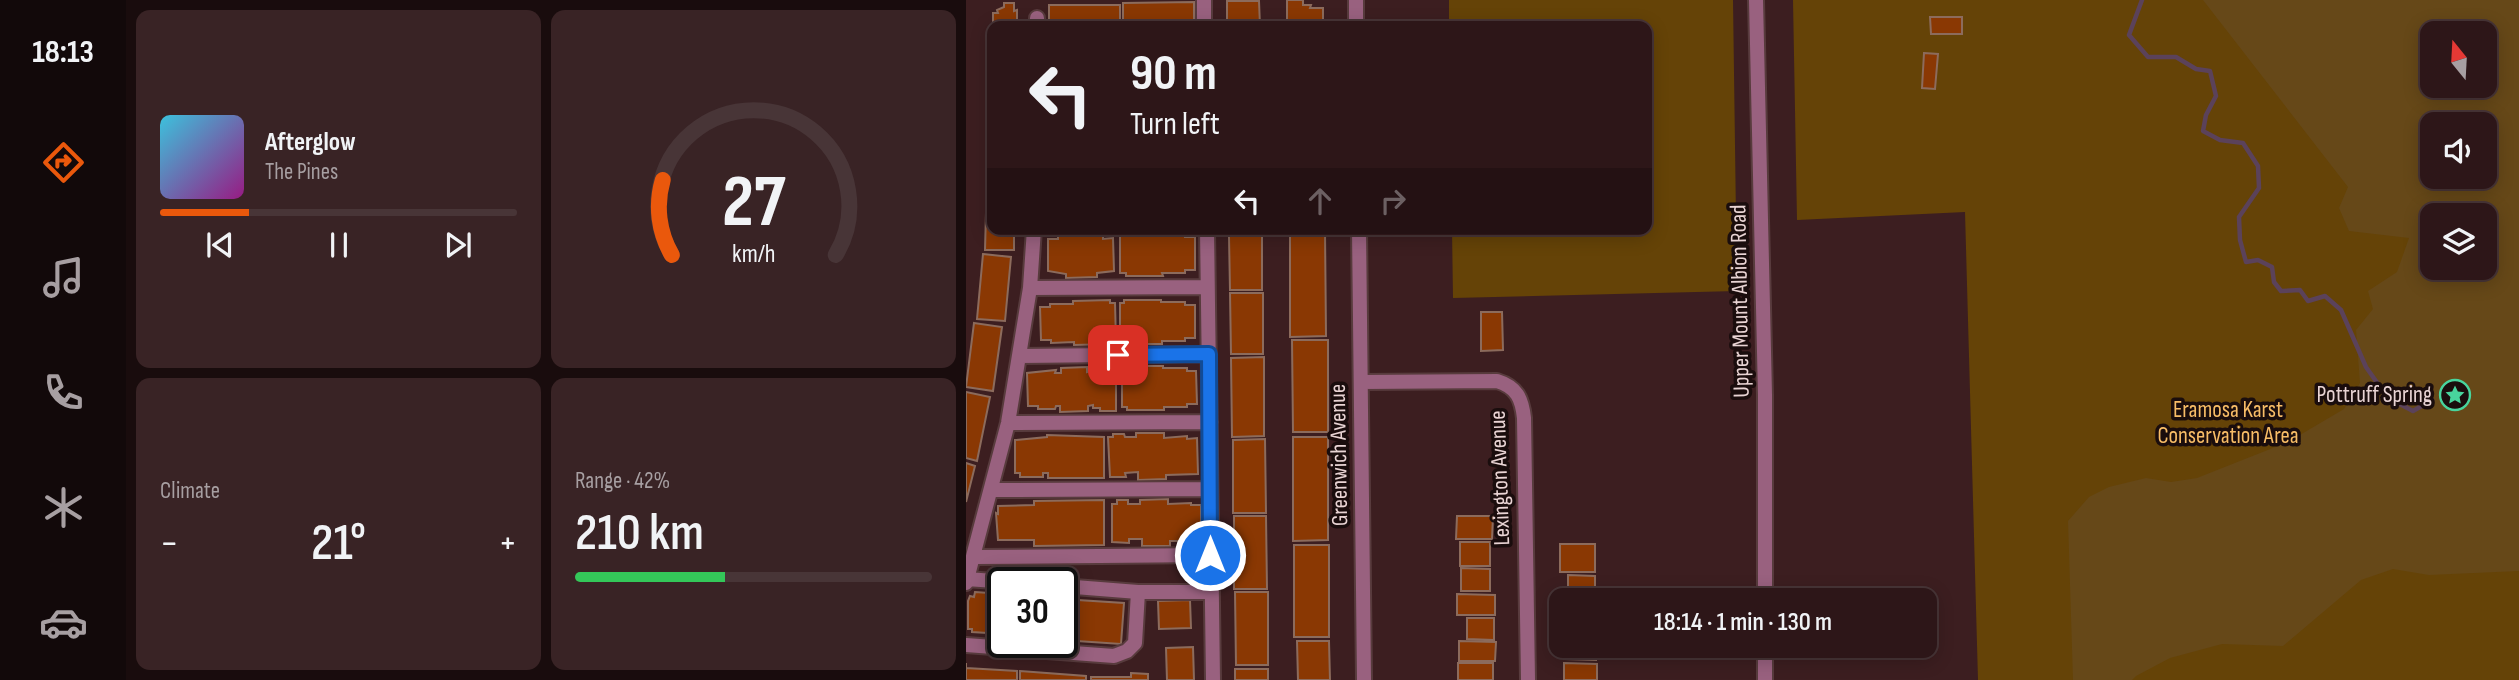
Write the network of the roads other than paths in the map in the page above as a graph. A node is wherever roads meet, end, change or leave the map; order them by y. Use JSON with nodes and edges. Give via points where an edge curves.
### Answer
{"nodes":[{"id":1,"x":1204,"y":0,"type":"edge"},
{"id":2,"x":1356,"y":0,"type":"edge"},
{"id":3,"x":1756,"y":0,"type":"edge"},
{"id":4,"x":1204,"y":21,"type":"edge"},
{"id":5,"x":1356,"y":21,"type":"edge"},
{"id":6,"x":1034,"y":235,"type":"edge"},
{"id":7,"x":1207,"y":235,"type":"edge"},
{"id":8,"x":1359,"y":235,"type":"edge"},
{"id":9,"x":1207,"y":287,"type":"junction"},
{"id":10,"x":1030,"y":288,"type":"junction"},
{"id":11,"x":1209,"y":354,"type":"junction"},
{"id":12,"x":1020,"y":356,"type":"junction"},
{"id":13,"x":1362,"y":382,"type":"junction"},
{"id":14,"x":1210,"y":422,"type":"junction"},
{"id":15,"x":1008,"y":423,"type":"junction"},
{"id":16,"x":1210,"y":489,"type":"junction"},
{"id":17,"x":992,"y":490,"type":"junction"},
{"id":18,"x":1210,"y":555,"type":"junction"},
{"id":19,"x":974,"y":557,"type":"junction"},
{"id":20,"x":967,"y":581,"type":"edge"},
{"id":21,"x":987,"y":582,"type":"edge"},
{"id":22,"x":1078,"y":587,"type":"edge"},
{"id":23,"x":1765,"y":588,"type":"edge"},
{"id":24,"x":1138,"y":592,"type":"junction"},
{"id":25,"x":1212,"y":593,"type":"junction"},
{"id":26,"x":966,"y":645,"type":"edge"},
{"id":27,"x":1765,"y":658,"type":"edge"},
{"id":28,"x":1213,"y":680,"type":"edge"},
{"id":29,"x":1364,"y":680,"type":"edge"},
{"id":30,"x":1528,"y":680,"type":"edge"},
{"id":31,"x":1765,"y":680,"type":"edge"}],
"edges":[{"from":1,"to":4,"type":"street"},
{"from":2,"to":5,"type":"street"},
{"from":3,"to":23,"type":"street","name":"Upper Mount Albion Road"},
{"from":6,"to":10,"type":"street"},
{"from":7,"to":9,"type":"street"},
{"from":8,"to":13,"type":"street","name":"Greenwich Avenue"},
{"from":9,"to":10,"type":"street"},
{"from":9,"to":11,"type":"street"},
{"from":10,"to":12,"type":"street"},
{"from":11,"to":12,"type":"street"},
{"from":11,"to":14,"type":"street"},
{"from":12,"to":15,"type":"street"},
{"from":13,"to":29,"type":"street","name":"Greenwich Avenue"},
{"from":13,"to":30,"type":"street","name":"Lexington Avenue","via":[[1497,381],[1519,396],[1524,418]]},
{"from":14,"to":15,"type":"street"},
{"from":14,"to":16,"type":"street"},
{"from":15,"to":17,"type":"street"},
{"from":16,"to":17,"type":"street"},
{"from":16,"to":18,"type":"street"},
{"from":17,"to":19,"type":"street"},
{"from":18,"to":19,"type":"street"},
{"from":18,"to":25,"type":"street"},
{"from":19,"to":20,"type":"street"},
{"from":20,"to":21,"type":"street"},
{"from":22,"to":24,"type":"street"},
{"from":24,"to":25,"type":"street"},
{"from":24,"to":26,"type":"street","via":[[1135,643],[1114,656]]},
{"from":25,"to":28,"type":"street"},
{"from":27,"to":31,"type":"street"}]}
